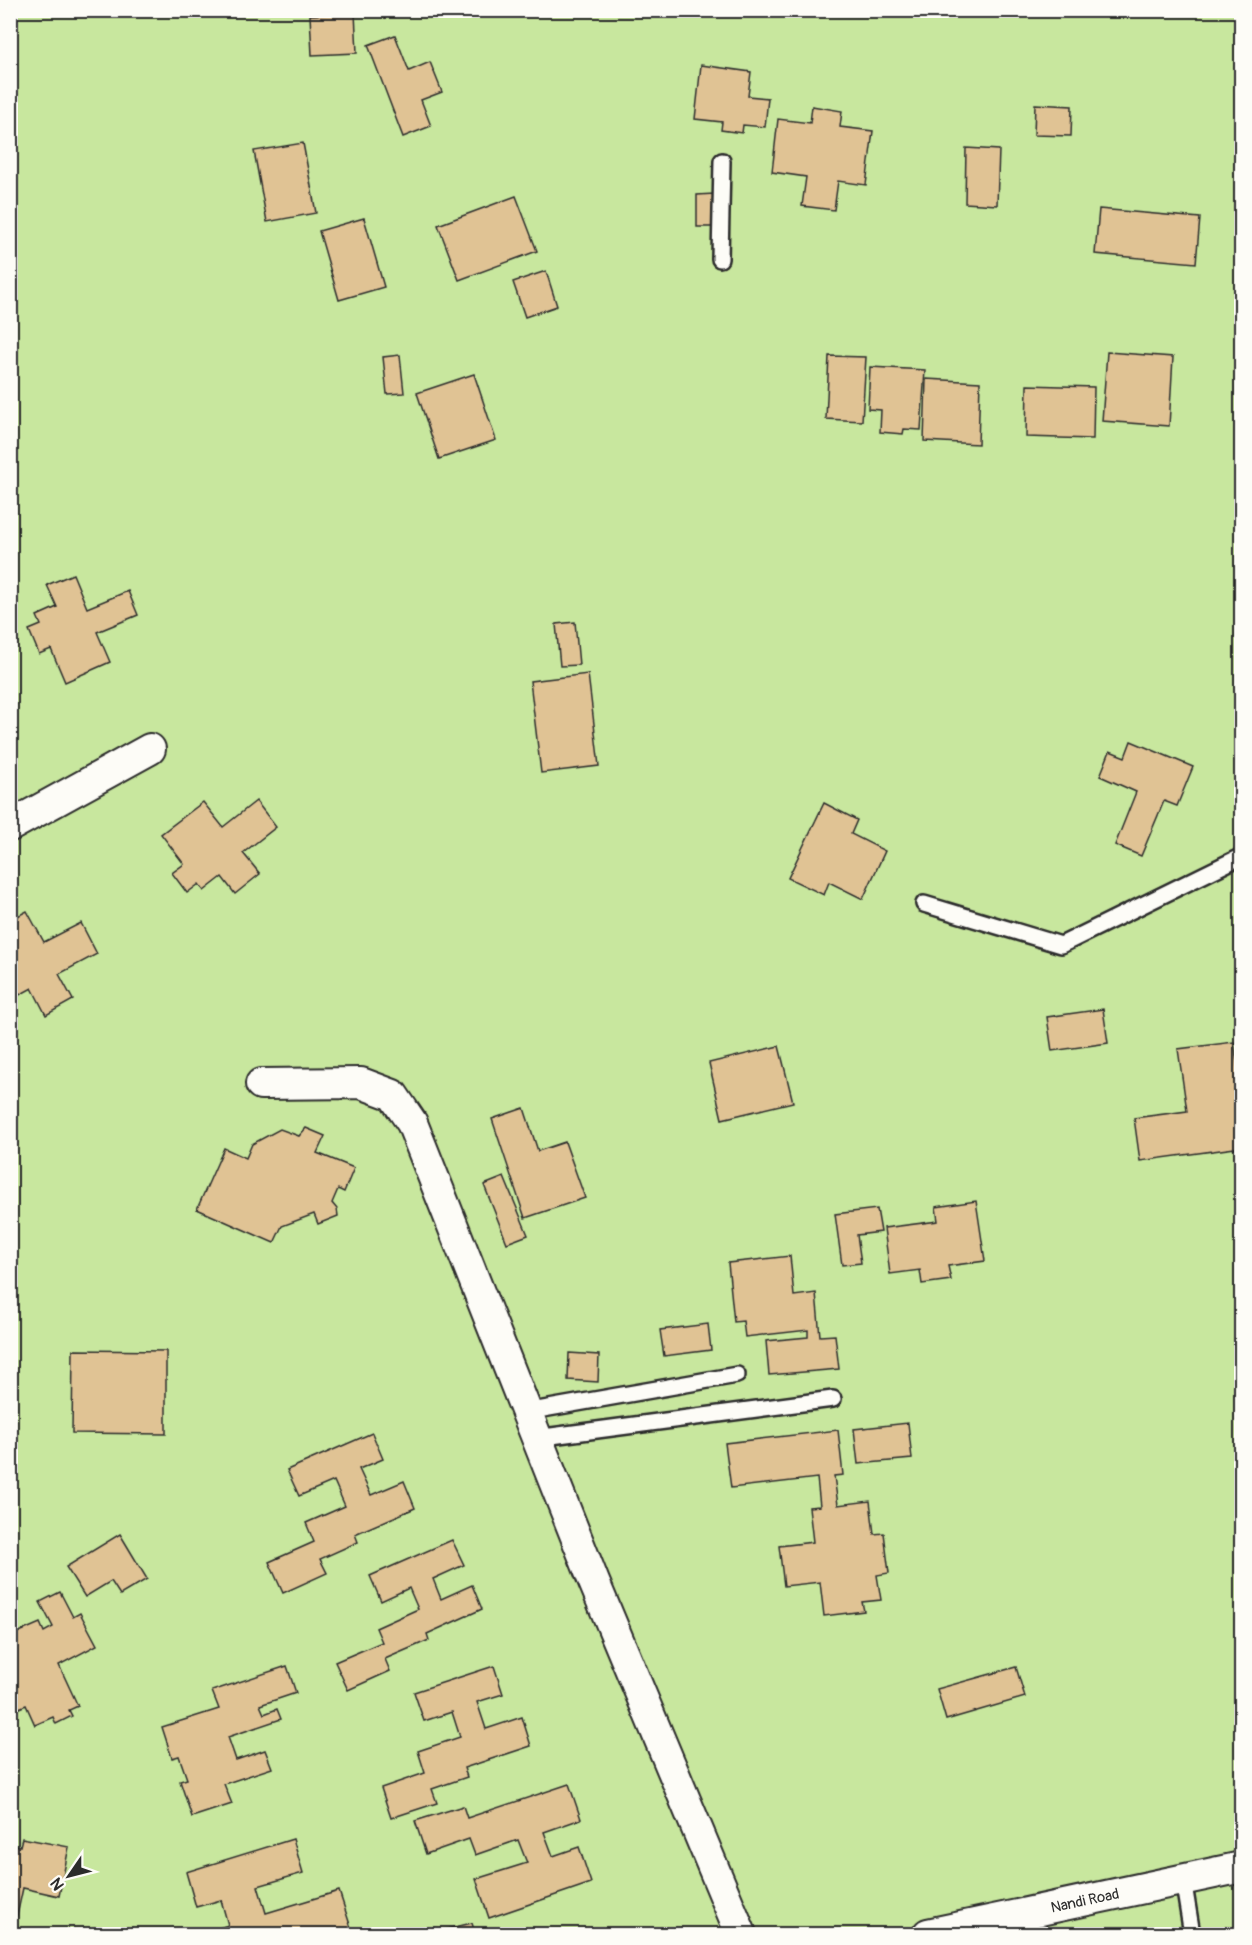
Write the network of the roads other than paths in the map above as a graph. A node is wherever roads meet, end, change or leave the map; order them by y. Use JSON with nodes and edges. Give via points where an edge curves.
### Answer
{"nodes":[{"id":1,"x":722,"y":161,"type":"dead end"},
{"id":2,"x":720,"y":259,"type":"dead end"},
{"id":3,"x":150,"y":749,"type":"dead end"},
{"id":4,"x":10,"y":826,"type":"edge"},
{"id":5,"x":1242,"y":856,"type":"edge"},
{"id":6,"x":924,"y":904,"type":"dead end"},
{"id":7,"x":261,"y":1084,"type":"dead end"},
{"id":8,"x":737,"y":1375,"type":"dead end"},
{"id":9,"x":833,"y":1399,"type":"dead end"},
{"id":10,"x":531,"y":1425,"type":"junction"},
{"id":11,"x":1242,"y":1867,"type":"edge"},
{"id":12,"x":1183,"y":1879,"type":"junction"},
{"id":13,"x":741,"y":1935,"type":"edge"},
{"id":14,"x":928,"y":1935,"type":"edge"},
{"id":15,"x":1192,"y":1935,"type":"edge"}],
"edges":[{"from":1,"to":2,"type":"lane"},
{"from":3,"to":4,"type":"street"},
{"from":5,"to":6,"type":"lane","via":[[1061,945]]},
{"from":7,"to":10,"type":"street","via":[[361,1083],[393,1095],[412,1123]]},
{"from":8,"to":10,"type":"lane"},
{"from":9,"to":10,"type":"lane"},
{"from":10,"to":13,"type":"street"},
{"from":11,"to":12,"type":"street","name":"Nandi Road"},
{"from":12,"to":14,"type":"street","name":"Nandi Road"},
{"from":12,"to":15,"type":"lane"}]}
